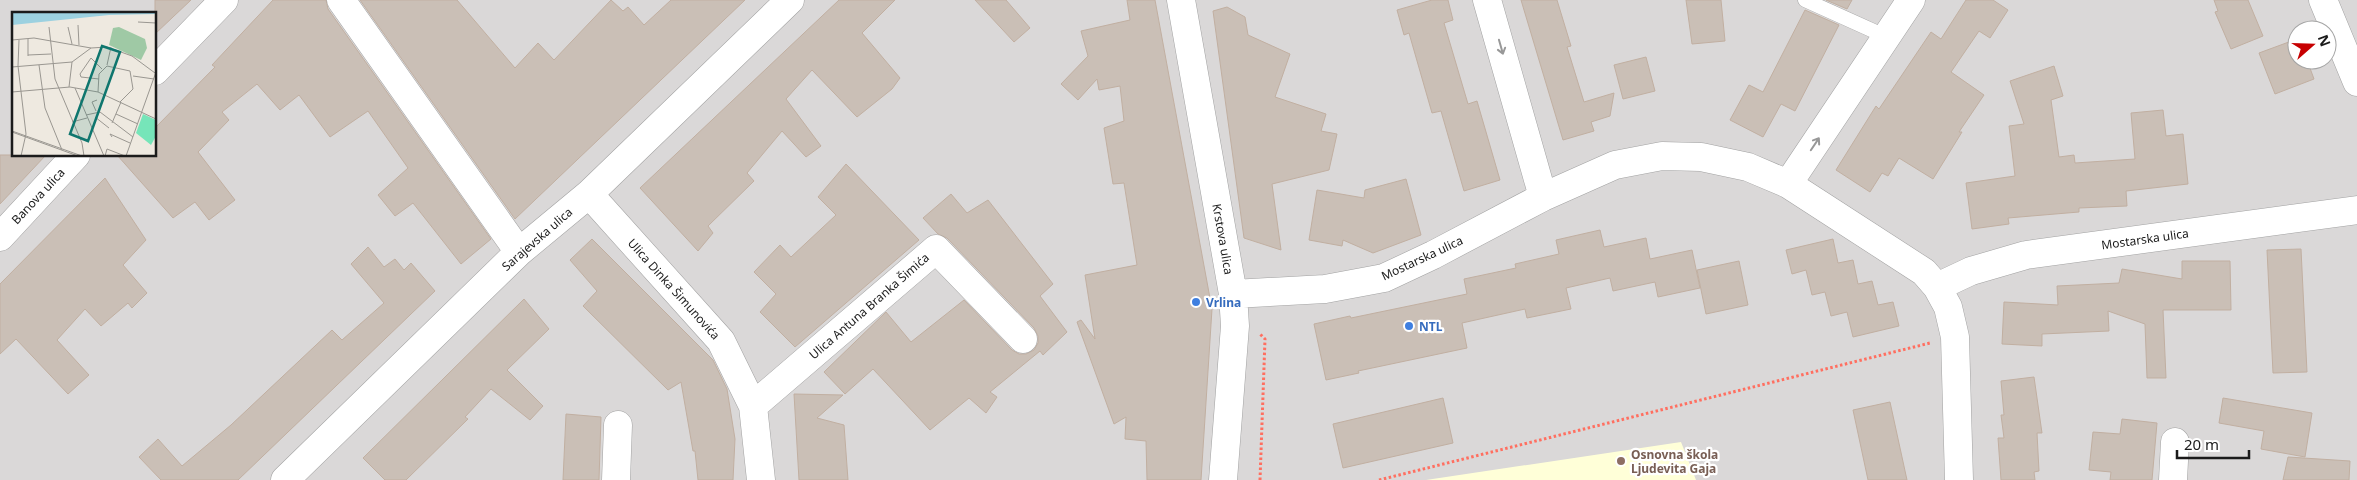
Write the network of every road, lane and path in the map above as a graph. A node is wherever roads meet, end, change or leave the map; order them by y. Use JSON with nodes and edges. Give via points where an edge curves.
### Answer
{"nodes":[{"id":1,"x":224,"y":0,"type":"edge"},
{"id":2,"x":341,"y":0,"type":"edge"},
{"id":3,"x":790,"y":0,"type":"edge"},
{"id":4,"x":1181,"y":0,"type":"edge"},
{"id":5,"x":1488,"y":0,"type":"edge"},
{"id":6,"x":1805,"y":0,"type":"edge"},
{"id":7,"x":1911,"y":0,"type":"edge"},
{"id":8,"x":2323,"y":0,"type":"edge"},
{"id":9,"x":1886,"y":37,"type":"junction"},
{"id":10,"x":156,"y":70,"type":"edge"},
{"id":11,"x":2357,"y":82,"type":"edge"},
{"id":12,"x":75,"y":156,"type":"edge"},
{"id":13,"x":1788,"y":184,"type":"junction"},
{"id":14,"x":589,"y":194,"type":"junction"},
{"id":15,"x":1543,"y":197,"type":"junction"},
{"id":16,"x":2357,"y":210,"type":"edge"},
{"id":17,"x":0,"y":237,"type":"edge"},
{"id":18,"x":519,"y":252,"type":"junction"},
{"id":19,"x":1937,"y":287,"type":"junction"},
{"id":20,"x":1233,"y":294,"type":"junction"},
{"id":21,"x":1955,"y":337,"type":"junction"},
{"id":22,"x":1023,"y":339,"type":"dead end"},
{"id":23,"x":753,"y":406,"type":"junction"},
{"id":24,"x":618,"y":425,"type":"dead end"},
{"id":25,"x":2175,"y":442,"type":"dead end"},
{"id":26,"x":285,"y":480,"type":"edge"},
{"id":27,"x":616,"y":480,"type":"edge"},
{"id":28,"x":761,"y":480,"type":"edge"},
{"id":29,"x":1223,"y":480,"type":"edge"},
{"id":30,"x":1379,"y":480,"type":"edge"},
{"id":31,"x":1959,"y":480,"type":"edge"},
{"id":32,"x":2173,"y":480,"type":"edge"}],
"edges":[{"from":1,"to":10,"type":"street"},
{"from":2,"to":18,"type":"street"},
{"from":3,"to":14,"type":"street","name":"Sarajevska ulica"},
{"from":4,"to":20,"type":"street","name":"Krstova ulica"},
{"from":5,"to":15,"type":"street","one_way":true},
{"from":6,"to":9,"type":"lane"},
{"from":7,"to":9,"type":"street"},
{"from":8,"to":11,"type":"street"},
{"from":13,"to":9,"type":"street","one_way":true},
{"from":12,"to":17,"type":"street","name":"Banova ulica"},
{"from":13,"to":15,"type":"street","name":"Mostarska ulica","via":[[1748,167],[1701,156],[1662,156],[1614,165]]},
{"from":13,"to":19,"type":"street","name":"Mostarska ulica","via":[[1924,272]]},
{"from":14,"to":18,"type":"street","name":"Sarajevska ulica"},
{"from":14,"to":23,"type":"street","name":"Ulica Dinka Šimunovića","via":[[721,341]]},
{"from":15,"to":20,"type":"street","name":"Mostarska ulica","via":[[1384,278],[1325,289]]},
{"from":16,"to":19,"type":"street","name":"Mostarska ulica","via":[[2026,255],[1972,271]]},
{"from":18,"to":26,"type":"street","name":"Sarajevska ulica"},
{"from":19,"to":21,"type":"street","name":"Mostarska ulica","via":[[1948,307]]},
{"from":20,"to":29,"type":"street","name":"Krstova ulica","via":[[1235,326]]},
{"from":21,"to":30,"type":"path"},
{"from":21,"to":31,"type":"street","name":"Mostarska ulica"},
{"from":22,"to":23,"type":"street","name":"Ulica Antuna Branka Šimića","via":[[936,249]]},
{"from":23,"to":28,"type":"street","name":"Ulica Dinka Šimunovića"},
{"from":24,"to":27,"type":"street"},
{"from":25,"to":32,"type":"street"}]}
